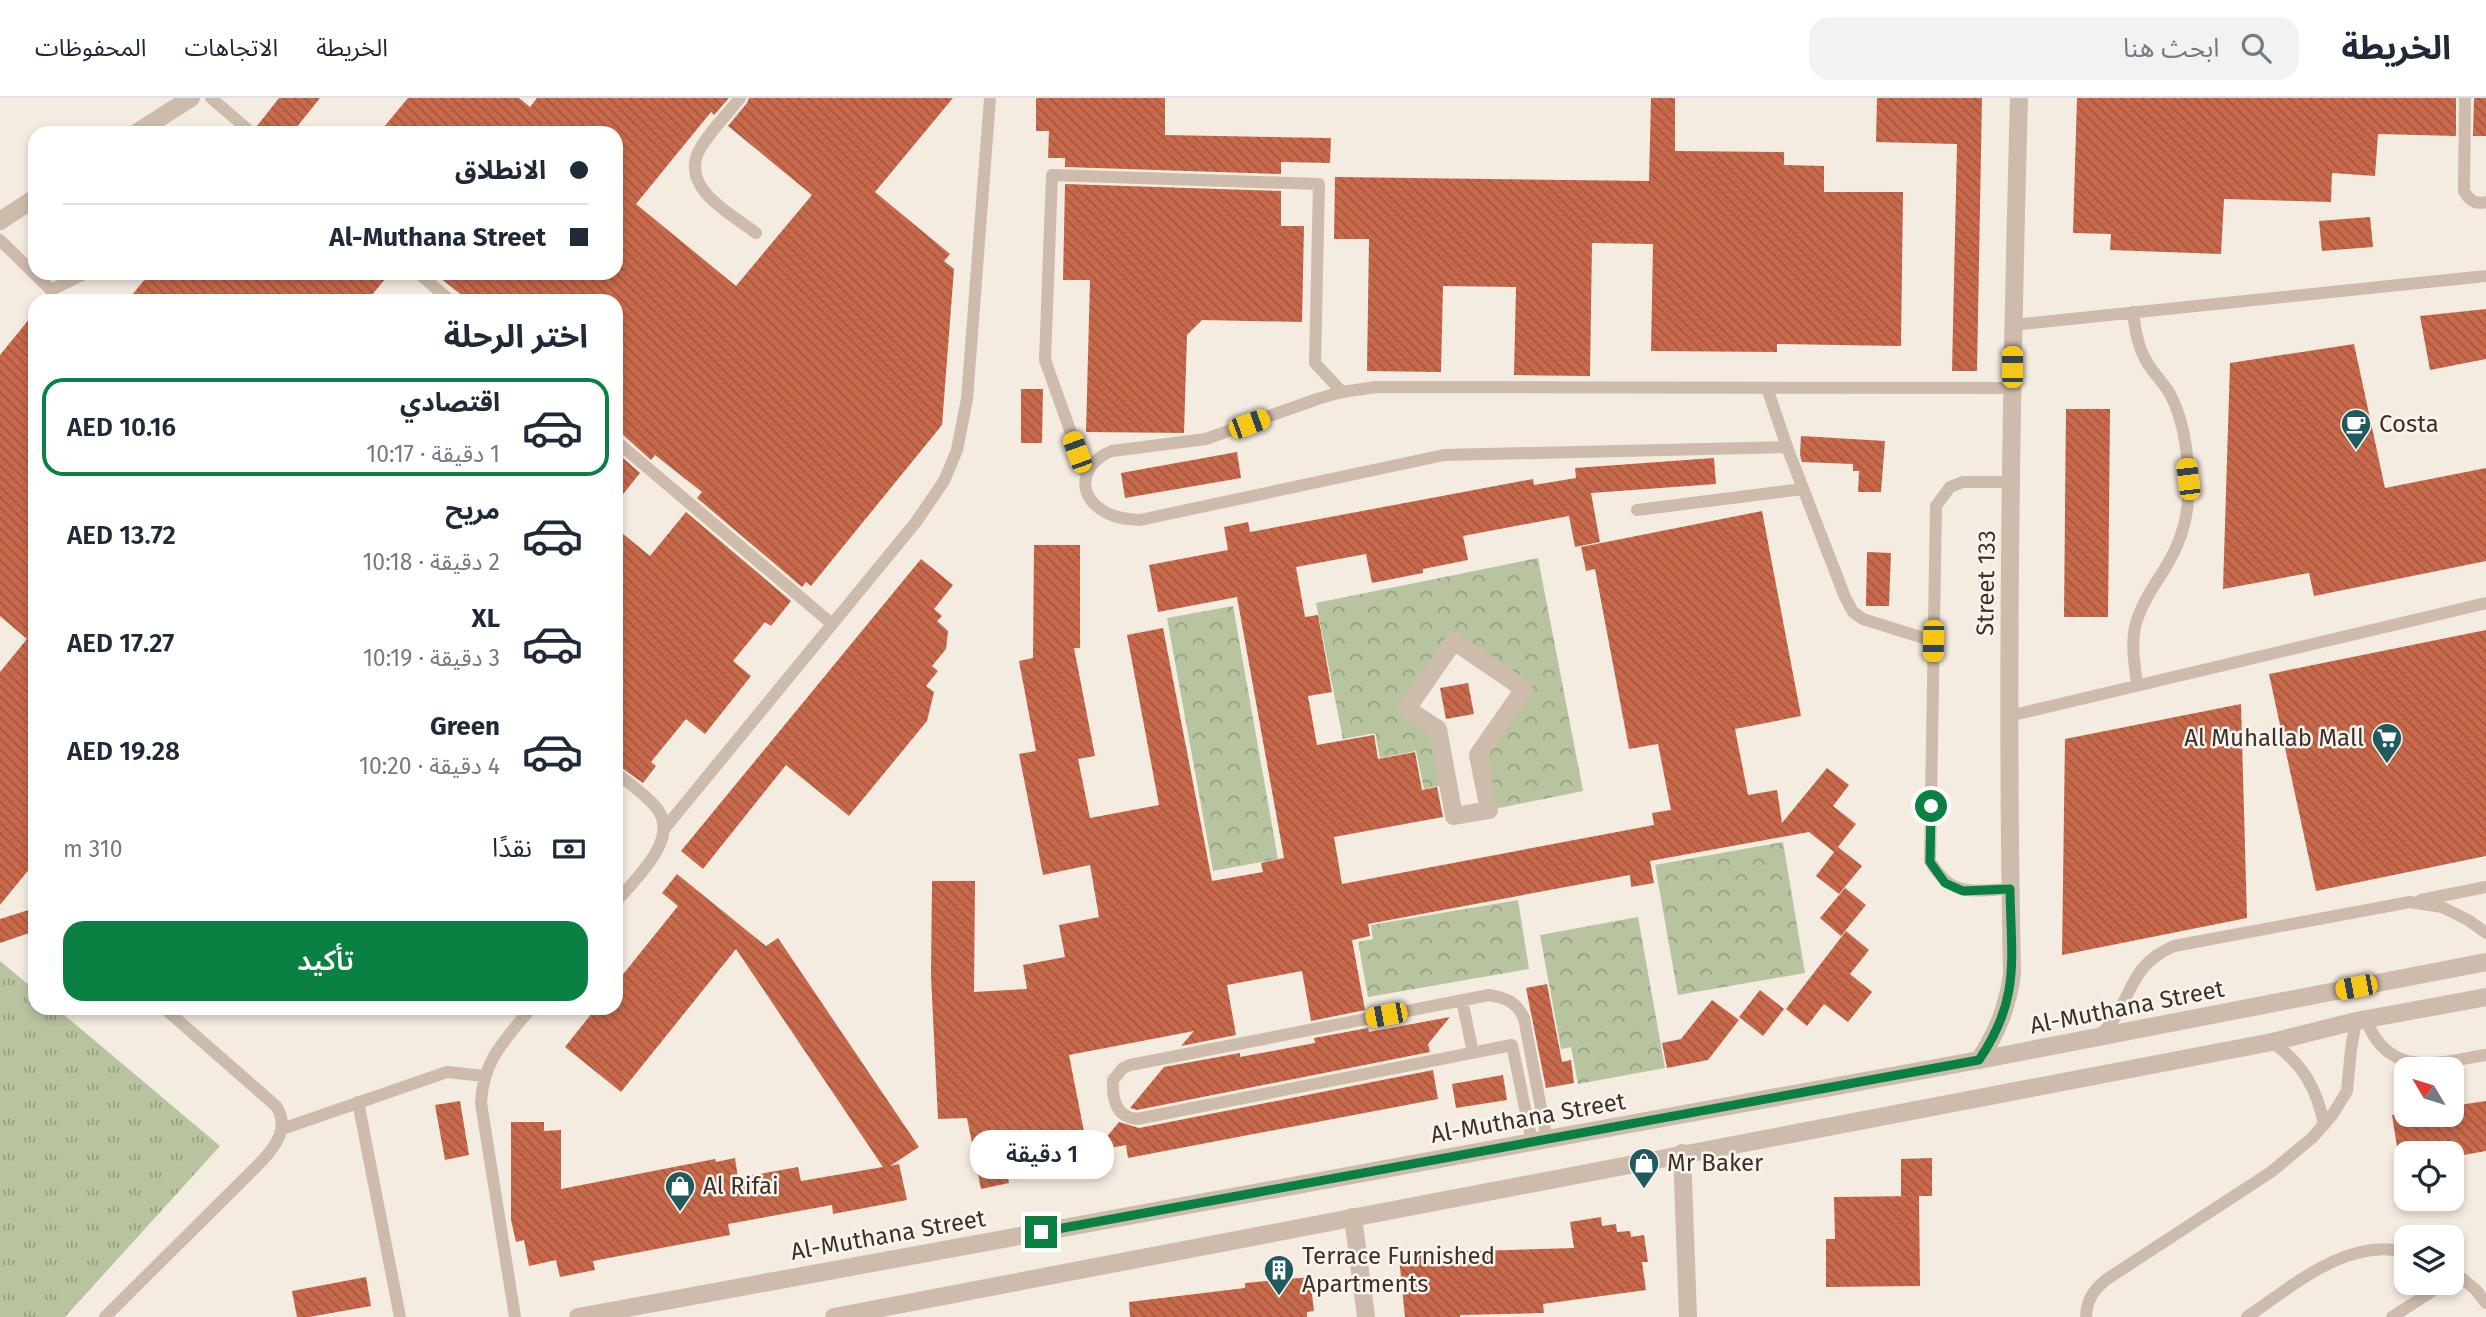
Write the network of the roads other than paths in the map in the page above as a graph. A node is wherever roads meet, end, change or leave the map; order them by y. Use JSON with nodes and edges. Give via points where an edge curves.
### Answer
{"nodes":[{"id":1,"x":191,"y":98,"type":"edge"},
{"id":2,"x":211,"y":98,"type":"edge"},
{"id":3,"x":740,"y":98,"type":"edge"},
{"id":4,"x":990,"y":98,"type":"edge"},
{"id":5,"x":2019,"y":98,"type":"edge"},
{"id":6,"x":2465,"y":98,"type":"edge"},
{"id":7,"x":147,"y":126,"type":"edge"},
{"id":8,"x":244,"y":126,"type":"edge"},
{"id":9,"x":2486,"y":202,"type":"edge"},
{"id":10,"x":28,"y":203,"type":"edge"},
{"id":11,"x":0,"y":221,"type":"edge"},
{"id":12,"x":755,"y":233,"type":"dead end"},
{"id":13,"x":0,"y":240,"type":"edge"},
{"id":14,"x":28,"y":267,"type":"edge"},
{"id":15,"x":2486,"y":276,"type":"edge"},
{"id":16,"x":41,"y":280,"type":"edge"},
{"id":17,"x":72,"y":280,"type":"edge"},
{"id":18,"x":426,"y":280,"type":"edge"},
{"id":19,"x":51,"y":290,"type":"junction"},
{"id":20,"x":55,"y":294,"type":"edge"},
{"id":21,"x":443,"y":294,"type":"edge"},
{"id":22,"x":2133,"y":312,"type":"junction"},
{"id":23,"x":2013,"y":325,"type":"junction"},
{"id":24,"x":1767,"y":388,"type":"junction"},
{"id":25,"x":2012,"y":388,"type":"junction"},
{"id":26,"x":1342,"y":392,"type":"junction"},
{"id":27,"x":623,"y":447,"type":"edge"},
{"id":28,"x":1787,"y":447,"type":"junction"},
{"id":29,"x":1086,"y":475,"type":"junction"},
{"id":30,"x":2012,"y":482,"type":"junction"},
{"id":31,"x":1803,"y":489,"type":"junction"},
{"id":32,"x":1637,"y":510,"type":"dead end"},
{"id":33,"x":2486,"y":603,"type":"edge"},
{"id":34,"x":832,"y":624,"type":"junction"},
{"id":35,"x":1933,"y":641,"type":"junction"},
{"id":36,"x":2137,"y":685,"type":"junction"},
{"id":37,"x":2009,"y":716,"type":"junction"},
{"id":38,"x":1478,"y":755,"type":"joint"},
{"id":39,"x":623,"y":779,"type":"edge"},
{"id":40,"x":665,"y":828,"type":"junction"},
{"id":41,"x":2486,"y":887,"type":"edge"},
{"id":42,"x":2010,"y":889,"type":"junction"},
{"id":43,"x":623,"y":893,"type":"edge"},
{"id":44,"x":2410,"y":902,"type":"junction"},
{"id":45,"x":2486,"y":933,"type":"edge"},
{"id":46,"x":2486,"y":962,"type":"edge"},
{"id":47,"x":2486,"y":997,"type":"edge"},
{"id":48,"x":1462,"y":1000,"type":"junction"},
{"id":49,"x":172,"y":1015,"type":"edge"},
{"id":50,"x":526,"y":1015,"type":"edge"},
{"id":51,"x":2361,"y":1020,"type":"junction"},
{"id":52,"x":2097,"y":1038,"type":"junction"},
{"id":53,"x":2272,"y":1042,"type":"junction"},
{"id":54,"x":1473,"y":1053,"type":"junction"},
{"id":55,"x":2486,"y":1055,"type":"edge"},
{"id":56,"x":1979,"y":1060,"type":"junction"},
{"id":57,"x":484,"y":1076,"type":"junction"},
{"id":58,"x":358,"y":1102,"type":"junction"},
{"id":59,"x":2324,"y":1125,"type":"junction"},
{"id":60,"x":282,"y":1129,"type":"junction"},
{"id":61,"x":1539,"y":1141,"type":"junction"},
{"id":62,"x":1682,"y":1153,"type":"junction"},
{"id":63,"x":1353,"y":1217,"type":"junction"},
{"id":64,"x":2394,"y":1252,"type":"edge"},
{"id":65,"x":2464,"y":1281,"type":"edge"},
{"id":66,"x":2426,"y":1295,"type":"edge"},
{"id":67,"x":2486,"y":1303,"type":"edge"},
{"id":68,"x":899,"y":1311,"type":"edge"},
{"id":69,"x":105,"y":1317,"type":"edge"},
{"id":70,"x":400,"y":1317,"type":"edge"},
{"id":71,"x":515,"y":1317,"type":"edge"},
{"id":72,"x":578,"y":1317,"type":"edge"},
{"id":73,"x":834,"y":1317,"type":"edge"},
{"id":74,"x":1366,"y":1317,"type":"edge"},
{"id":75,"x":1688,"y":1317,"type":"edge"},
{"id":76,"x":2086,"y":1317,"type":"edge"},
{"id":77,"x":2247,"y":1317,"type":"edge"},
{"id":78,"x":2392,"y":1317,"type":"edge"}],
"edges":[{"from":1,"to":7,"type":"street"},
{"from":2,"to":8,"type":"lane"},
{"from":3,"to":12,"type":"lane","via":[[697,154],[696,178],[710,198]]},
{"from":4,"to":34,"type":"lane","via":[[973,351],[957,450],[944,481],[916,522]]},
{"from":5,"to":23,"type":"street","name":"Street 133"},
{"from":6,"to":9,"type":"lane","via":[[2464,191],[2473,202]]},
{"from":10,"to":11,"type":"street"},
{"from":13,"to":14,"type":"lane"},
{"from":15,"to":22,"type":"lane"},
{"from":16,"to":19,"type":"lane"},
{"from":17,"to":19,"type":"lane"},
{"from":18,"to":21,"type":"lane"},
{"from":19,"to":20,"type":"lane"},
{"from":22,"to":23,"type":"lane"},
{"from":22,"to":36,"type":"lane","via":[[2147,362],[2168,391],[2182,426],[2188,479],[2185,523],[2178,544],[2147,596],[2134,629]]},
{"from":23,"to":25,"type":"street","name":"Street 133"},
{"from":24,"to":25,"type":"lane"},
{"from":24,"to":26,"type":"lane","via":[[1376,387]]},
{"from":24,"to":28,"type":"lane"},
{"from":25,"to":30,"type":"street","name":"Street 133"},
{"from":26,"to":29,"type":"lane","via":[[1206,439],[1112,451],[1091,464]]},
{"from":26,"to":29,"type":"lane","via":[[1315,363],[1318,184],[1052,174],[1045,360]]},
{"from":27,"to":34,"type":"lane"},
{"from":28,"to":29,"type":"lane","via":[[1444,455],[1140,520],[1122,519],[1095,505],[1088,495]]},
{"from":28,"to":31,"type":"lane"},
{"from":30,"to":35,"type":"lane","via":[[1963,482],[1950,487],[1936,506]]},
{"from":30,"to":37,"type":"street","name":"Street 133"},
{"from":31,"to":32,"type":"lane"},
{"from":31,"to":35,"type":"lane","via":[[1853,611],[1863,619]]},
{"from":33,"to":36,"type":"lane"},
{"from":34,"to":40,"type":"lane"},
{"from":35,"to":42,"type":"lane","via":[[1930,862],[1945,883],[1963,891]]},
{"from":36,"to":37,"type":"lane"},
{"from":37,"to":42,"type":"street","name":"Street 133"},
{"from":38,"to":38,"type":"street","via":[[1489,810],[1454,816],[1438,730],[1407,709],[1454,641],[1524,689]]},
{"from":39,"to":40,"type":"lane","via":[[657,808]]},
{"from":40,"to":43,"type":"lane","via":[[656,853]]},
{"from":41,"to":44,"type":"lane"},
{"from":42,"to":56,"type":"street","name":"Street 133","via":[[2009,998]]},
{"from":44,"to":45,"type":"lane","via":[[2442,907]]},
{"from":44,"to":52,"type":"lane","via":[[2161,951],[2141,968],[2112,1022]]},
{"from":46,"to":52,"type":"street","name":"Al-Muthana Street"},
{"from":47,"to":51,"type":"street"},
{"from":48,"to":54,"type":"lane"},
{"from":48,"to":54,"type":"lane","via":[[1130,1065],[1113,1080],[1116,1108],[1137,1119]]},
{"from":48,"to":61,"type":"lane","via":[[1489,995],[1517,1005],[1524,1018]]},
{"from":49,"to":60,"type":"lane","via":[[276,1106]]},
{"from":50,"to":57,"type":"lane"},
{"from":51,"to":53,"type":"street"},
{"from":51,"to":55,"type":"lane","via":[[2381,1046],[2407,1062]]},
{"from":51,"to":59,"type":"lane","via":[[2351,1049],[2347,1091]]},
{"from":52,"to":56,"type":"street","name":"Al-Muthana Street"},
{"from":53,"to":59,"type":"lane","via":[[2295,1060],[2312,1083]]},
{"from":53,"to":62,"type":"street"},
{"from":54,"to":61,"type":"lane","via":[[1511,1045]]},
{"from":56,"to":61,"type":"street","name":"Al-Muthana Street"},
{"from":57,"to":58,"type":"lane","via":[[447,1072]]},
{"from":57,"to":71,"type":"lane","via":[[481,1103]]},
{"from":58,"to":60,"type":"lane"},
{"from":58,"to":70,"type":"lane"},
{"from":59,"to":76,"type":"lane","via":[[2271,1172],[2095,1288]]},
{"from":60,"to":69,"type":"lane","via":[[261,1162]]},
{"from":61,"to":72,"type":"street","name":"Al-Muthana Street"},
{"from":62,"to":63,"type":"street"},
{"from":62,"to":75,"type":"street"},
{"from":63,"to":68,"type":"street"},
{"from":63,"to":74,"type":"street"},
{"from":64,"to":77,"type":"lane","via":[[2367,1251],[2336,1259]]},
{"from":65,"to":67,"type":"lane"},
{"from":66,"to":78,"type":"lane"},
{"from":68,"to":73,"type":"street"}]}
